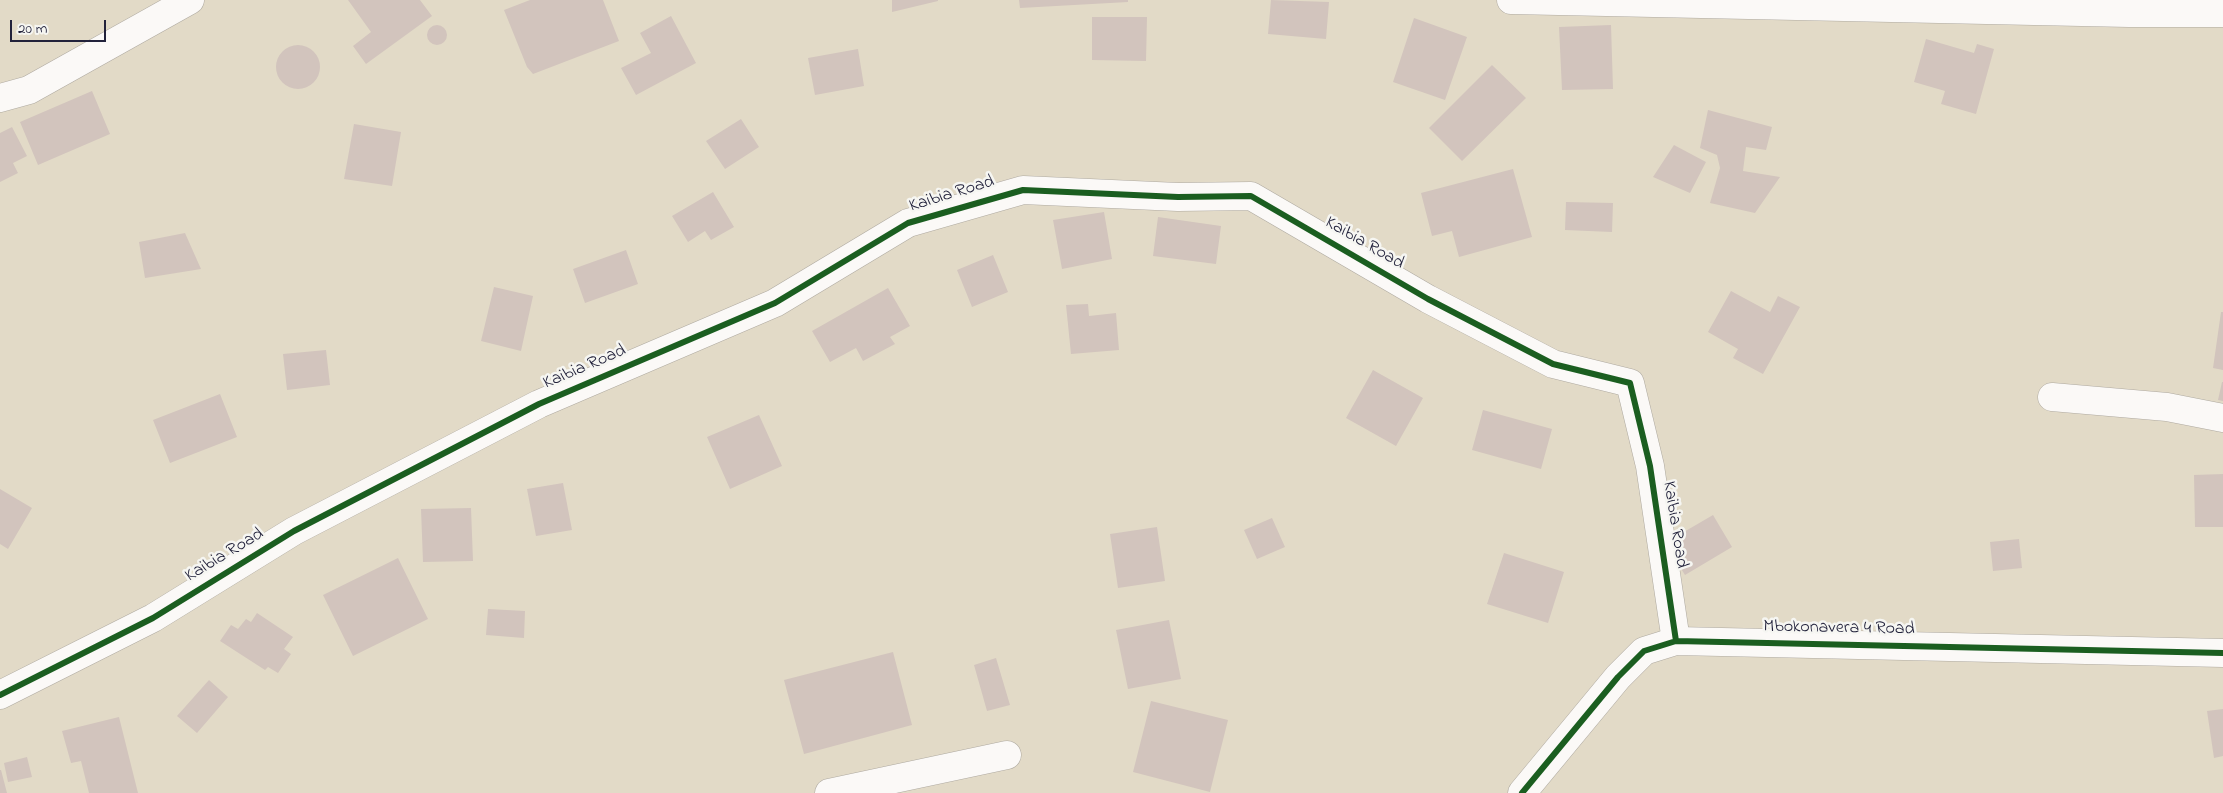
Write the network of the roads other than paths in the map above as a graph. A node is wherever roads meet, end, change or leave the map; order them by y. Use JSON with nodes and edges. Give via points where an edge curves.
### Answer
{"nodes":[{"id":1,"x":190,"y":0,"type":"edge"},
{"id":2,"x":1511,"y":0,"type":"edge"},
{"id":3,"x":2220,"y":9,"type":"edge"},
{"id":4,"x":0,"y":98,"type":"edge"},
{"id":5,"x":2052,"y":397,"type":"dead end"},
{"id":6,"x":2223,"y":418,"type":"edge"},
{"id":7,"x":1676,"y":641,"type":"junction"},
{"id":8,"x":2223,"y":653,"type":"edge"},
{"id":9,"x":0,"y":695,"type":"edge"},
{"id":10,"x":1007,"y":755,"type":"dead end"},
{"id":11,"x":829,"y":793,"type":"edge"},
{"id":12,"x":1522,"y":793,"type":"edge"}],
"edges":[{"from":1,"to":4,"type":"street","via":[[29,90]]},
{"from":2,"to":3,"type":"street","via":[[2130,14]]},
{"from":5,"to":6,"type":"street","via":[[2167,407]]},
{"from":7,"to":8,"type":"street","name":"Mbokonavera 4 Road"},
{"from":7,"to":9,"type":"street","name":"Kaibia Road","via":[[1650,466],[1630,383],[1553,364],[1428,299],[1252,196],[1178,197],[1024,190],[908,223],[775,303],[539,404],[294,531],[153,618]]},
{"from":7,"to":12,"type":"street","name":"Mbokonavera 4 Road","via":[[1644,651],[1618,677]]},
{"from":10,"to":11,"type":"street"}]}
